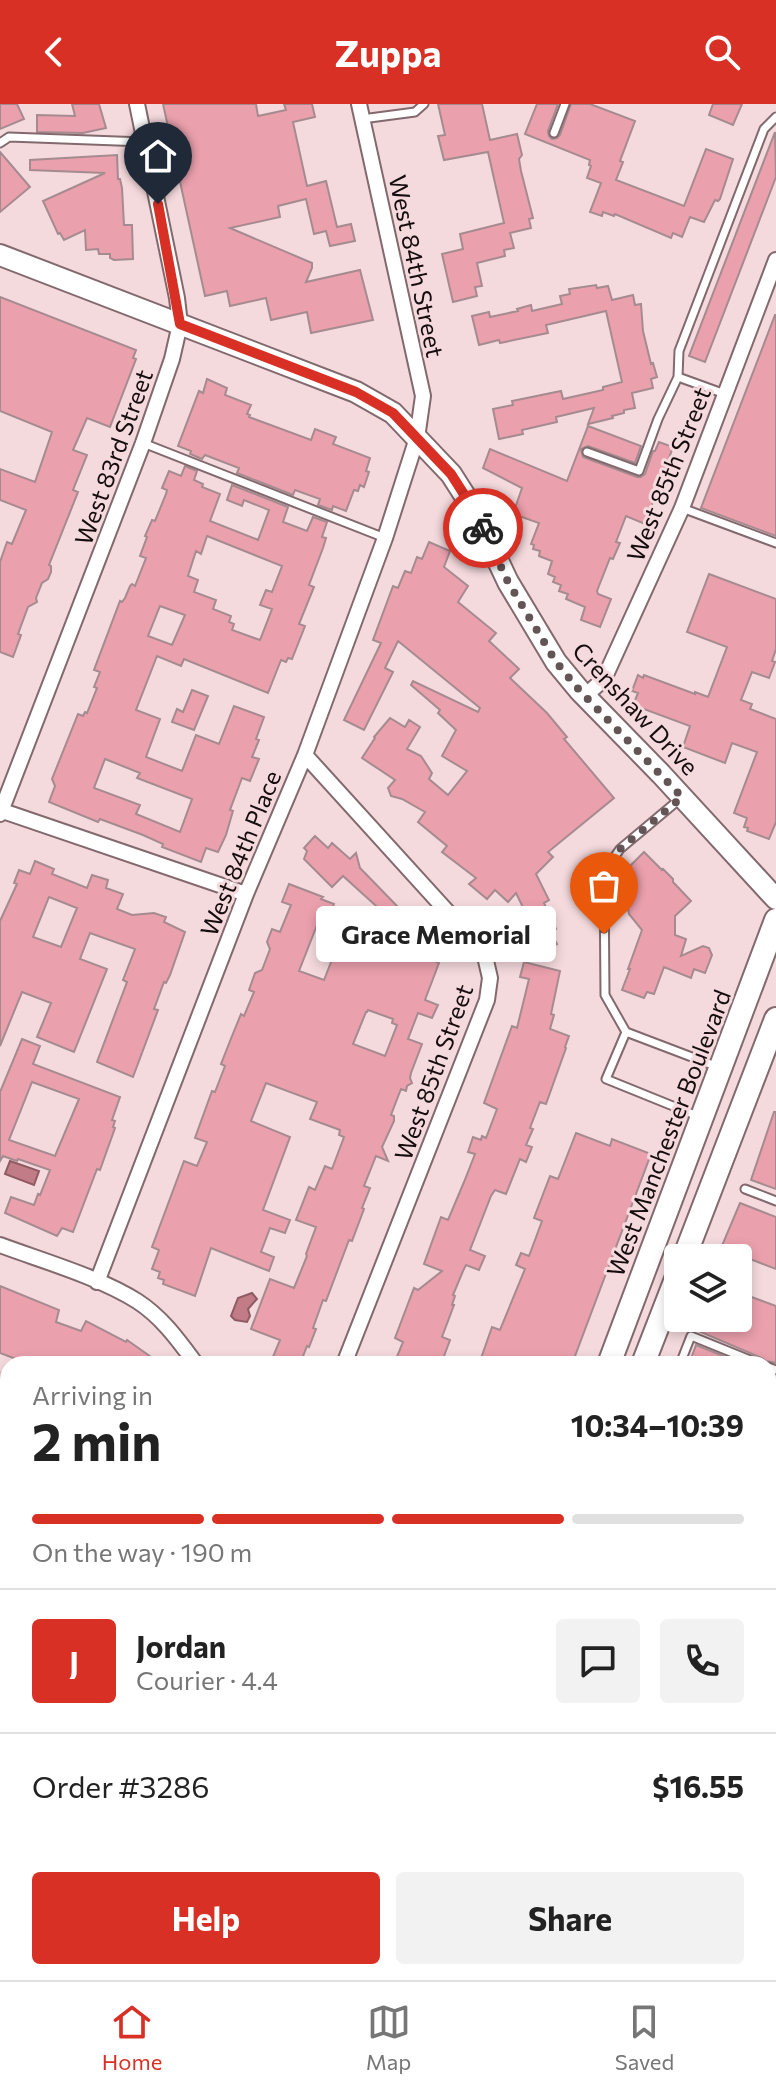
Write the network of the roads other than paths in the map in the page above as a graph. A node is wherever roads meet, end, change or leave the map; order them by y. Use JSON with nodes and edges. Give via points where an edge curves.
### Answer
{"nodes":[{"id":1,"x":137,"y":104,"type":"edge"},
{"id":2,"x":424,"y":104,"type":"edge"},
{"id":3,"x":565,"y":104,"type":"edge"},
{"id":4,"x":361,"y":112,"type":"edge"},
{"id":5,"x":776,"y":117,"type":"edge"},
{"id":6,"x":554,"y":133,"type":"dead end"},
{"id":7,"x":146,"y":142,"type":"junction"},
{"id":8,"x":0,"y":143,"type":"edge"},
{"id":9,"x":0,"y":255,"type":"edge"},
{"id":10,"x":776,"y":260,"type":"edge"},
{"id":11,"x":180,"y":324,"type":"junction"},
{"id":12,"x":678,"y":377,"type":"junction"},
{"id":13,"x":725,"y":394,"type":"junction"},
{"id":14,"x":417,"y":438,"type":"junction"},
{"id":15,"x":143,"y":443,"type":"junction"},
{"id":16,"x":587,"y":452,"type":"dead end"},
{"id":17,"x":682,"y":508,"type":"junction"},
{"id":18,"x":385,"y":538,"type":"junction"},
{"id":19,"x":776,"y":543,"type":"edge"},
{"id":20,"x":585,"y":696,"type":"junction"},
{"id":21,"x":305,"y":755,"type":"junction"},
{"id":22,"x":682,"y":797,"type":"junction"},
{"id":23,"x":0,"y":811,"type":"edge"},
{"id":24,"x":246,"y":894,"type":"junction"},
{"id":25,"x":776,"y":899,"type":"edge"},
{"id":26,"x":776,"y":920,"type":"edge"},
{"id":27,"x":776,"y":1019,"type":"edge"},
{"id":28,"x":626,"y":1032,"type":"junction"},
{"id":29,"x":720,"y":1068,"type":"junction"},
{"id":30,"x":702,"y":1118,"type":"junction"},
{"id":31,"x":745,"y":1189,"type":"dead end"},
{"id":32,"x":776,"y":1201,"type":"edge"},
{"id":33,"x":689,"y":1244,"type":"edge"},
{"id":34,"x":0,"y":1245,"type":"edge"},
{"id":35,"x":97,"y":1282,"type":"junction"},
{"id":36,"x":664,"y":1310,"type":"edge"},
{"id":37,"x":190,"y":1356,"type":"edge"},
{"id":38,"x":347,"y":1356,"type":"edge"},
{"id":39,"x":612,"y":1356,"type":"edge"},
{"id":40,"x":646,"y":1356,"type":"edge"},
{"id":41,"x":683,"y":1356,"type":"edge"},
{"id":42,"x":740,"y":1356,"type":"edge"}],
"edges":[{"from":1,"to":7,"type":"street","name":"West 83rd Street"},
{"from":2,"to":4,"type":"lane","via":[[415,112]]},
{"from":3,"to":6,"type":"lane"},
{"from":4,"to":14,"type":"street","name":"West 84th Street","via":[[423,396]]},
{"from":5,"to":12,"type":"lane","via":[[764,129],[679,351]]},
{"from":7,"to":8,"type":"lane","via":[[9,137]]},
{"from":7,"to":11,"type":"street","name":"West 83rd Street"},
{"from":9,"to":11,"type":"main road","name":"Crenshaw Drive"},
{"from":10,"to":13,"type":"street","name":"West 85th Street"},
{"from":11,"to":14,"type":"main road","name":"Crenshaw Drive","via":[[356,392],[393,413]]},
{"from":11,"to":15,"type":"street","name":"West 83rd Street"},
{"from":12,"to":13,"type":"lane"},
{"from":12,"to":16,"type":"lane","via":[[639,471]]},
{"from":13,"to":17,"type":"street","name":"West 85th Street"},
{"from":14,"to":18,"type":"street","name":"West 84th Place"},
{"from":14,"to":20,"type":"main road","name":"Crenshaw Drive","via":[[467,498],[534,628]]},
{"from":15,"to":18,"type":"lane"},
{"from":15,"to":23,"type":"street","name":"West 83rd Street"},
{"from":17,"to":19,"type":"lane"},
{"from":17,"to":20,"type":"street","name":"West 85th Street","via":[[604,679]]},
{"from":18,"to":21,"type":"street","name":"West 84th Place"},
{"from":20,"to":22,"type":"main road","name":"Crenshaw Drive"},
{"from":21,"to":24,"type":"street","name":"West 84th Place"},
{"from":21,"to":38,"type":"street","name":"West 85th Street","via":[[484,952],[490,978],[487,1000]]},
{"from":22,"to":25,"type":"main road","name":"Crenshaw Drive"},
{"from":22,"to":28,"type":"lane","via":[[620,849],[604,872],[605,995]]},
{"from":23,"to":24,"type":"street"},
{"from":24,"to":35,"type":"street","name":"West 84th Place"},
{"from":26,"to":29,"type":"main road","name":"West Manchester Boulevard"},
{"from":27,"to":33,"type":"main road"},
{"from":28,"to":29,"type":"lane"},
{"from":28,"to":30,"type":"lane","via":[[606,1079]]},
{"from":29,"to":30,"type":"main road","name":"West Manchester Boulevard"},
{"from":30,"to":39,"type":"main road","name":"West Manchester Boulevard"},
{"from":31,"to":32,"type":"lane"},
{"from":34,"to":35,"type":"street"},
{"from":35,"to":37,"type":"street","via":[[137,1302],[172,1331]]},
{"from":36,"to":40,"type":"main road"},
{"from":41,"to":42,"type":"lane","via":[[691,1336]]}]}
